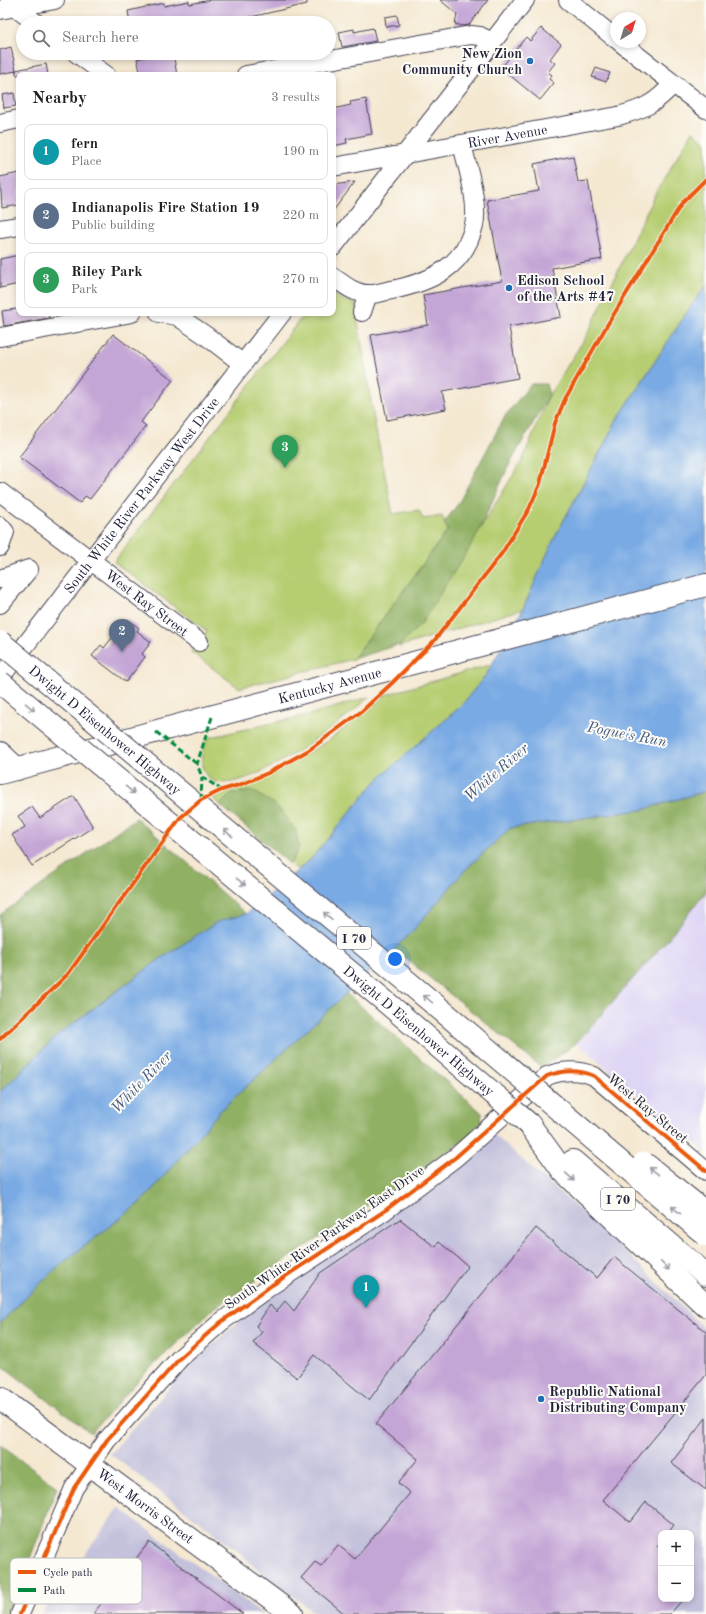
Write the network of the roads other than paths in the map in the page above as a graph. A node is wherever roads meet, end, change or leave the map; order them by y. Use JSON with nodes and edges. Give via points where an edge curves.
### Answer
{"nodes":[{"id":1,"x":55,"y":0,"type":"edge"},
{"id":2,"x":525,"y":0,"type":"edge"},
{"id":3,"x":568,"y":0,"type":"edge"},
{"id":4,"x":6,"y":6,"type":"edge"},
{"id":5,"x":24,"y":16,"type":"edge"},
{"id":6,"x":610,"y":34,"type":"edge"},
{"id":7,"x":492,"y":42,"type":"junction"},
{"id":8,"x":627,"y":48,"type":"edge"},
{"id":9,"x":336,"y":59,"type":"edge"},
{"id":10,"x":86,"y":60,"type":"edge"},
{"id":11,"x":328,"y":60,"type":"edge"},
{"id":12,"x":102,"y":72,"type":"edge"},
{"id":13,"x":262,"y":72,"type":"edge"},
{"id":14,"x":672,"y":84,"type":"junction"},
{"id":15,"x":699,"y":104,"type":"edge"},
{"id":16,"x":16,"y":120,"type":"edge"},
{"id":17,"x":0,"y":123,"type":"edge"},
{"id":18,"x":462,"y":144,"type":"junction"},
{"id":19,"x":405,"y":154,"type":"junction"},
{"id":20,"x":336,"y":167,"type":"edge"},
{"id":21,"x":16,"y":226,"type":"edge"},
{"id":22,"x":0,"y":229,"type":"edge"},
{"id":23,"x":336,"y":243,"type":"edge"},
{"id":24,"x":336,"y":279,"type":"edge"},
{"id":25,"x":368,"y":294,"type":"junction"},
{"id":26,"x":362,"y":312,"type":"dead end"},
{"id":27,"x":116,"y":316,"type":"edge"},
{"id":28,"x":177,"y":316,"type":"edge"},
{"id":29,"x":280,"y":316,"type":"edge"},
{"id":30,"x":0,"y":337,"type":"edge"},
{"id":31,"x":243,"y":364,"type":"junction"},
{"id":32,"x":0,"y":492,"type":"edge"},
{"id":33,"x":0,"y":526,"type":"edge"},
{"id":34,"x":0,"y":547,"type":"edge"},
{"id":35,"x":91,"y":560,"type":"junction"},
{"id":36,"x":0,"y":579,"type":"edge"},
{"id":37,"x":706,"y":585,"type":"edge"},
{"id":38,"x":0,"y":604,"type":"edge"},
{"id":39,"x":0,"y":642,"type":"edge"},
{"id":40,"x":199,"y":642,"type":"dead end"},
{"id":41,"x":0,"y":678,"type":"edge"},
{"id":42,"x":0,"y":682,"type":"edge"},
{"id":43,"x":0,"y":753,"type":"edge"},
{"id":44,"x":8,"y":771,"type":"edge"},
{"id":45,"x":445,"y":1013,"type":"junction"},
{"id":46,"x":594,"y":1076,"type":"joint"},
{"id":47,"x":529,"y":1124,"type":"junction"},
{"id":48,"x":704,"y":1165,"type":"edge"},
{"id":49,"x":706,"y":1213,"type":"edge"},
{"id":50,"x":706,"y":1235,"type":"edge"},
{"id":51,"x":706,"y":1275,"type":"edge"},
{"id":52,"x":706,"y":1306,"type":"edge"},
{"id":53,"x":0,"y":1398,"type":"edge"},
{"id":54,"x":81,"y":1459,"type":"junction"},
{"id":55,"x":43,"y":1558,"type":"edge"},
{"id":56,"x":24,"y":1604,"type":"edge"},
{"id":57,"x":20,"y":1614,"type":"edge"},
{"id":58,"x":292,"y":1614,"type":"edge"}],
"edges":[{"from":1,"to":4,"type":"street"},
{"from":2,"to":7,"type":"street"},
{"from":3,"to":6,"type":"street"},
{"from":4,"to":5,"type":"street"},
{"from":7,"to":9,"type":"street","via":[[471,34]]},
{"from":7,"to":19,"type":"street"},
{"from":8,"to":14,"type":"street"},
{"from":10,"to":12,"type":"street"},
{"from":11,"to":13,"type":"street"},
{"from":14,"to":15,"type":"street"},
{"from":14,"to":18,"type":"street","name":"River Avenue","via":[[654,102],[640,110]]},
{"from":16,"to":17,"type":"street"},
{"from":18,"to":19,"type":"street","name":"River Avenue"},
{"from":18,"to":25,"type":"street","via":[[474,204],[474,224],[464,248],[445,271],[418,284]]},
{"from":19,"to":20,"type":"street","name":"River Avenue"},
{"from":19,"to":23,"type":"street"},
{"from":21,"to":22,"type":"street"},
{"from":24,"to":25,"type":"street","via":[[354,292]]},
{"from":25,"to":26,"type":"street"},
{"from":27,"to":30,"type":"street"},
{"from":28,"to":31,"type":"street"},
{"from":29,"to":31,"type":"street","name":"South White River Parkway West Drive"},
{"from":31,"to":35,"type":"street","name":"South White River Parkway West Drive"},
{"from":32,"to":35,"type":"street","name":"West Ray Street"},
{"from":33,"to":34,"type":"street","via":[[5,532]]},
{"from":35,"to":40,"type":"street","name":"West Ray Street"},
{"from":35,"to":41,"type":"street","name":"South White River Parkway West Drive"},
{"from":36,"to":38,"type":"street","via":[[29,569]]},
{"from":37,"to":44,"type":"main road","name":"Kentucky Avenue"},
{"from":45,"to":39,"type":"main road","name":"Dwight D Eisenhower Highway","number":"I 70","one_way":true,"bridge":true},
{"from":42,"to":47,"type":"main road","name":"Dwight D Eisenhower Highway","number":"I 70","one_way":true,"bridge":true},
{"from":43,"to":44,"type":"main road"},
{"from":49,"to":45,"type":"main road","one_way":true,"bridge":true,"via":[[609,1135]]},
{"from":50,"to":45,"type":"main road","name":"Dwight D Eisenhower Highway","number":"I 70","one_way":true,"bridge":true},
{"from":46,"to":48,"type":"street","name":"West Ray Street"},
{"from":46,"to":54,"type":"street","name":"South White River Parkway East Drive","via":[[571,1070],[547,1076],[456,1157],[383,1212],[272,1284],[221,1322],[180,1358],[107,1440]]},
{"from":47,"to":51,"type":"main road","name":"Dwight D Eisenhower Highway","number":"I 70"},
{"from":47,"to":52,"type":"main road","one_way":true,"via":[[563,1171]]},
{"from":53,"to":54,"type":"main road","name":"West Morris Street"},
{"from":54,"to":55,"type":"street","name":"South White River Parkway East Drive"},
{"from":54,"to":58,"type":"main road","name":"West Morris Street"},
{"from":56,"to":57,"type":"street","name":"South White River Parkway East Drive"}]}
